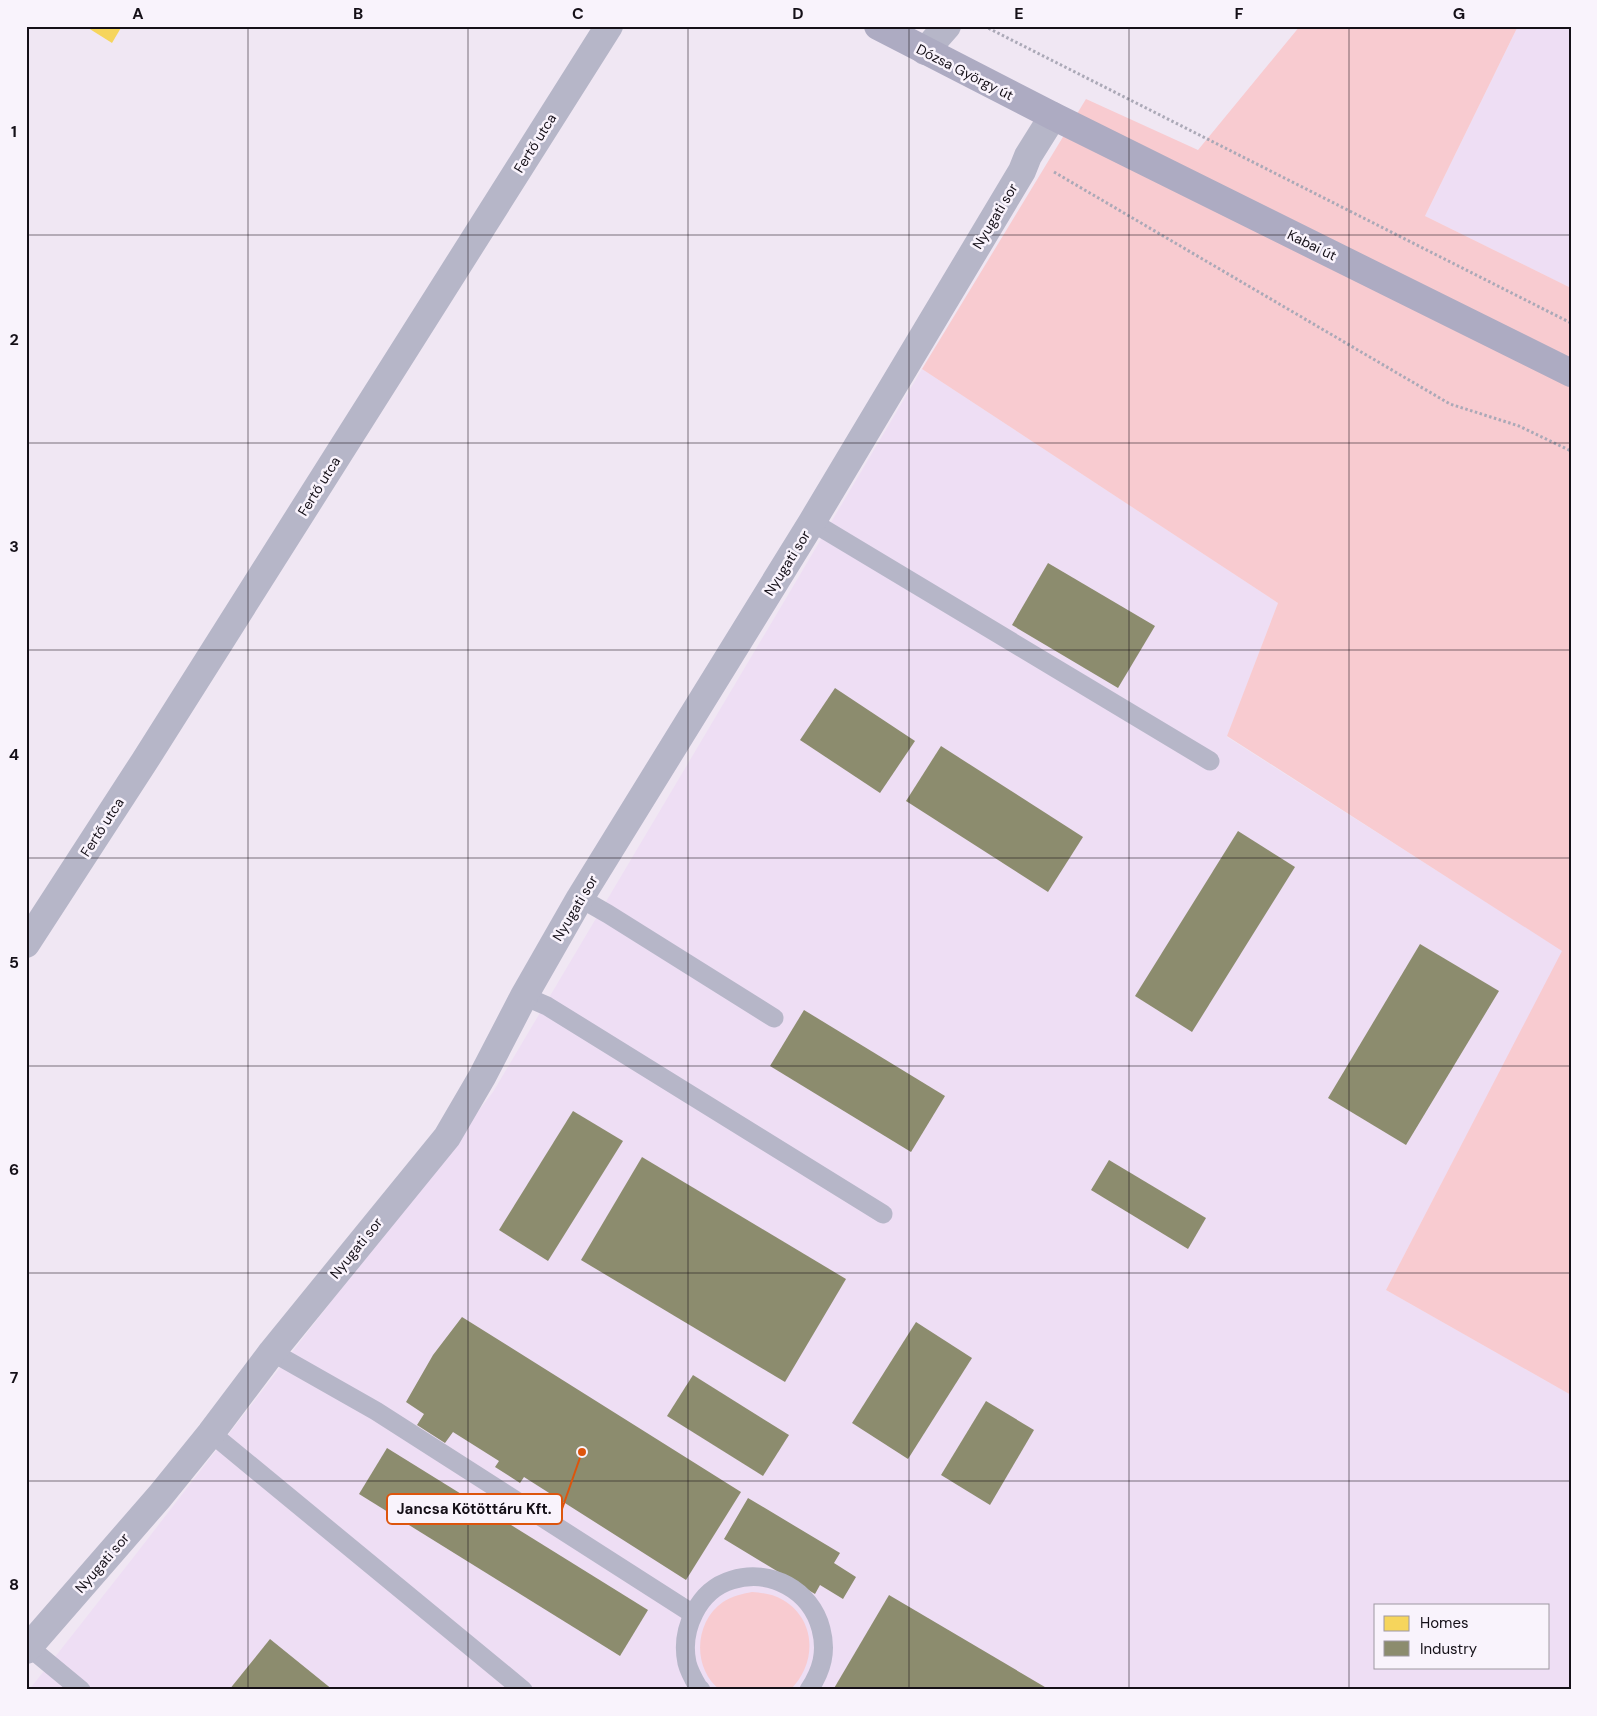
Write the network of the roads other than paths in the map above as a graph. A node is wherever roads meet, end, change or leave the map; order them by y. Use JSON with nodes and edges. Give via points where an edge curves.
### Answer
{"nodes":[{"id":1,"x":609,"y":26,"type":"edge"},
{"id":2,"x":878,"y":26,"type":"edge"},
{"id":3,"x":947,"y":26,"type":"edge"},
{"id":4,"x":925,"y":51,"type":"junction"},
{"id":5,"x":1053,"y":116,"type":"junction"},
{"id":6,"x":1571,"y":373,"type":"edge"},
{"id":7,"x":812,"y":522,"type":"junction"},
{"id":8,"x":1210,"y":761,"type":"dead end"},
{"id":9,"x":580,"y":898,"type":"junction"},
{"id":10,"x":26,"y":944,"type":"edge"},
{"id":11,"x":524,"y":996,"type":"junction"},
{"id":12,"x":774,"y":1018,"type":"dead end"},
{"id":13,"x":883,"y":1214,"type":"dead end"},
{"id":14,"x":272,"y":1352,"type":"junction"},
{"id":15,"x":212,"y":1432,"type":"junction"},
{"id":16,"x":693,"y":1614,"type":"junction"},
{"id":17,"x":28,"y":1648,"type":"edge"},
{"id":18,"x":81,"y":1690,"type":"edge"},
{"id":19,"x":523,"y":1690,"type":"edge"},
{"id":20,"x":701,"y":1690,"type":"edge"},
{"id":21,"x":809,"y":1690,"type":"edge"}],
"edges":[{"from":1,"to":10,"type":"street","name":"Fertő utca"},
{"from":2,"to":4,"type":"main road","name":"Dózsa György út"},
{"from":3,"to":4,"type":"street"},
{"from":4,"to":5,"type":"main road","name":"Dózsa György út"},
{"from":5,"to":6,"type":"main road","name":"Kabai út"},
{"from":5,"to":7,"type":"street","name":"Nyugati sor"},
{"from":7,"to":8,"type":"lane"},
{"from":7,"to":9,"type":"street","name":"Nyugati sor"},
{"from":9,"to":11,"type":"street","name":"Nyugati sor"},
{"from":9,"to":12,"type":"lane"},
{"from":11,"to":13,"type":"lane","via":[[547,1006]]},
{"from":11,"to":14,"type":"street","name":"Nyugati sor","via":[[446,1137]]},
{"from":14,"to":15,"type":"street","name":"Nyugati sor"},
{"from":14,"to":16,"type":"lane","via":[[376,1411]]},
{"from":15,"to":17,"type":"street","name":"Nyugati sor"},
{"from":15,"to":19,"type":"lane"},
{"from":16,"to":20,"type":"lane","via":[[685,1638],[687,1664]]},
{"from":16,"to":21,"type":"lane","via":[[709,1593],[731,1580],[756,1576],[781,1581],[803,1595],[818,1616],[824,1641],[822,1666]]},
{"from":17,"to":18,"type":"lane"}]}
